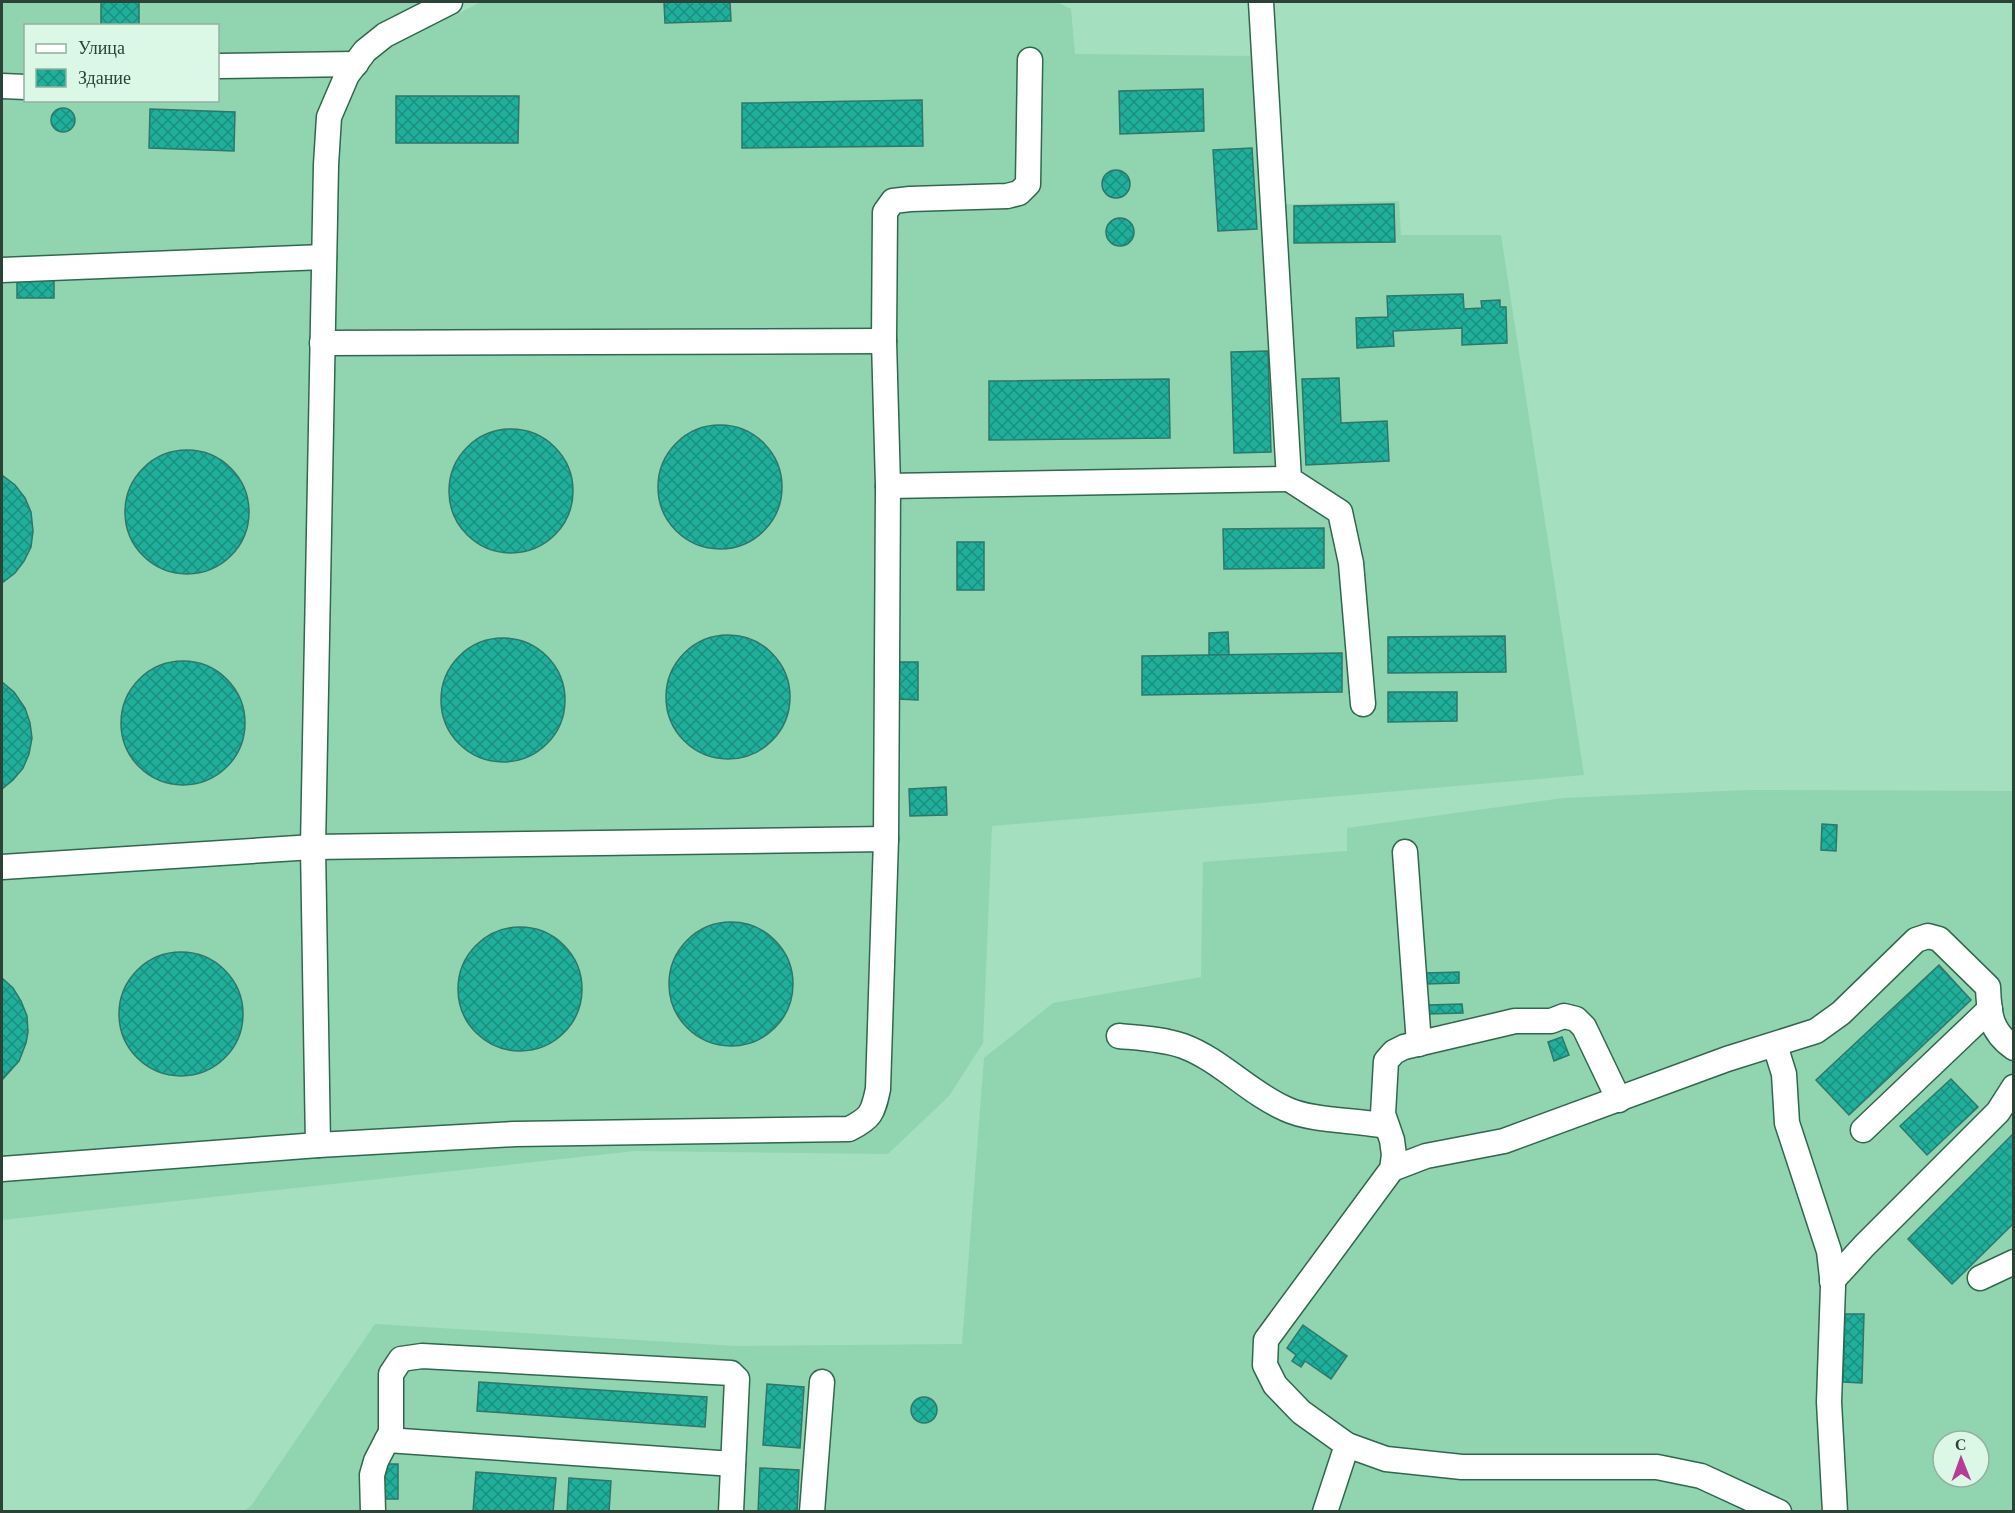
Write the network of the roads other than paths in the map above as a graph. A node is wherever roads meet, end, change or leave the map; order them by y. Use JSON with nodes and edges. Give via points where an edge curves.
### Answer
{"nodes":[{"id":1,"x":450,"y":2,"type":"edge"},
{"id":2,"x":1261,"y":2,"type":"edge"},
{"id":3,"x":1030,"y":60,"type":"dead end"},
{"id":4,"x":356,"y":64,"type":"junction"},
{"id":5,"x":219,"y":66,"type":"edge"},
{"id":6,"x":2,"y":86,"type":"edge"},
{"id":7,"x":24,"y":87,"type":"edge"},
{"id":8,"x":324,"y":257,"type":"junction"},
{"id":9,"x":2,"y":270,"type":"edge"},
{"id":10,"x":884,"y":341,"type":"junction"},
{"id":11,"x":322,"y":343,"type":"junction"},
{"id":12,"x":1289,"y":479,"type":"junction"},
{"id":13,"x":888,"y":486,"type":"junction"},
{"id":14,"x":1363,"y":704,"type":"dead end"},
{"id":15,"x":886,"y":839,"type":"junction"},
{"id":16,"x":313,"y":847,"type":"junction"},
{"id":17,"x":1405,"y":852,"type":"dead end"},
{"id":18,"x":2,"y":867,"type":"edge"},
{"id":19,"x":1990,"y":1009,"type":"junction"},
{"id":20,"x":1119,"y":1036,"type":"dead end"},
{"id":21,"x":1419,"y":1044,"type":"junction"},
{"id":22,"x":1775,"y":1045,"type":"junction"},
{"id":23,"x":2013,"y":1048,"type":"edge"},
{"id":24,"x":2013,"y":1088,"type":"edge"},
{"id":25,"x":1619,"y":1100,"type":"junction"},
{"id":26,"x":1386,"y":1126,"type":"junction"},
{"id":27,"x":1863,"y":1130,"type":"dead end"},
{"id":28,"x":318,"y":1145,"type":"junction"},
{"id":29,"x":2,"y":1169,"type":"edge"},
{"id":30,"x":1392,"y":1169,"type":"junction"},
{"id":31,"x":2013,"y":1262,"type":"edge"},
{"id":32,"x":1980,"y":1278,"type":"dead end"},
{"id":33,"x":1832,"y":1281,"type":"junction"},
{"id":34,"x":822,"y":1382,"type":"dead end"},
{"id":35,"x":387,"y":1440,"type":"junction"},
{"id":36,"x":1347,"y":1445,"type":"junction"},
{"id":37,"x":733,"y":1464,"type":"junction"},
{"id":38,"x":373,"y":1512,"type":"edge"},
{"id":39,"x":731,"y":1512,"type":"edge"},
{"id":40,"x":812,"y":1512,"type":"edge"},
{"id":41,"x":1325,"y":1512,"type":"edge"},
{"id":42,"x":1779,"y":1512,"type":"edge"},
{"id":43,"x":1835,"y":1512,"type":"edge"}],
"edges":[{"from":1,"to":4,"type":"street","via":[[385,35]]},
{"from":2,"to":12,"type":"street"},
{"from":3,"to":10,"type":"street","via":[[1028,184],[1019,193],[1007,196],[893,201],[885,212]]},
{"from":4,"to":5,"type":"street"},
{"from":4,"to":8,"type":"street","via":[[329,117]]},
{"from":6,"to":7,"type":"street"},
{"from":8,"to":9,"type":"street"},
{"from":8,"to":11,"type":"street"},
{"from":10,"to":11,"type":"street"},
{"from":10,"to":13,"type":"street"},
{"from":11,"to":16,"type":"street"},
{"from":12,"to":13,"type":"street"},
{"from":12,"to":14,"type":"street","via":[[1340,512],[1351,563]]},
{"from":13,"to":15,"type":"street"},
{"from":15,"to":16,"type":"street"},
{"from":15,"to":28,"type":"street","via":[[878,1089],[874,1108],[866,1120],[849,1129],[515,1134]]},
{"from":16,"to":18,"type":"street"},
{"from":16,"to":28,"type":"street"},
{"from":17,"to":21,"type":"street"},
{"from":19,"to":22,"type":"street","via":[[1988,987],[1939,939],[1928,936],[1916,940],[1841,1013],[1816,1031]]},
{"from":19,"to":23,"type":"street","via":[[2000,1038]]},
{"from":19,"to":27,"type":"street"},
{"from":20,"to":26,"type":"street","via":[[1183,1046],[1287,1110]]},
{"from":21,"to":25,"type":"street","via":[[1515,1021],[1551,1021],[1564,1016],[1576,1019],[1584,1027]]},
{"from":21,"to":26,"type":"street","via":[[1394,1052],[1386,1061]]},
{"from":22,"to":25,"type":"street"},
{"from":22,"to":33,"type":"street","via":[[1784,1074],[1787,1123],[1829,1251]]},
{"from":24,"to":33,"type":"street","via":[[1998,1112]]},
{"from":25,"to":30,"type":"street","via":[[1504,1142],[1426,1156]]},
{"from":26,"to":30,"type":"street","via":[[1392,1140]]},
{"from":28,"to":29,"type":"street"},
{"from":30,"to":36,"type":"street","via":[[1266,1340],[1265,1365],[1275,1384],[1301,1412]]},
{"from":31,"to":32,"type":"street"},
{"from":33,"to":43,"type":"street","via":[[1829,1402]]},
{"from":34,"to":40,"type":"street"},
{"from":35,"to":37,"type":"street"},
{"from":35,"to":37,"type":"street","via":[[391,1432],[391,1374],[401,1359],[422,1356],[731,1373],[737,1379]]},
{"from":35,"to":38,"type":"street","via":[[372,1475]]},
{"from":36,"to":41,"type":"street"},
{"from":36,"to":42,"type":"street","via":[[1386,1459],[1462,1467],[1657,1467],[1701,1476]]},
{"from":37,"to":39,"type":"street"}]}
